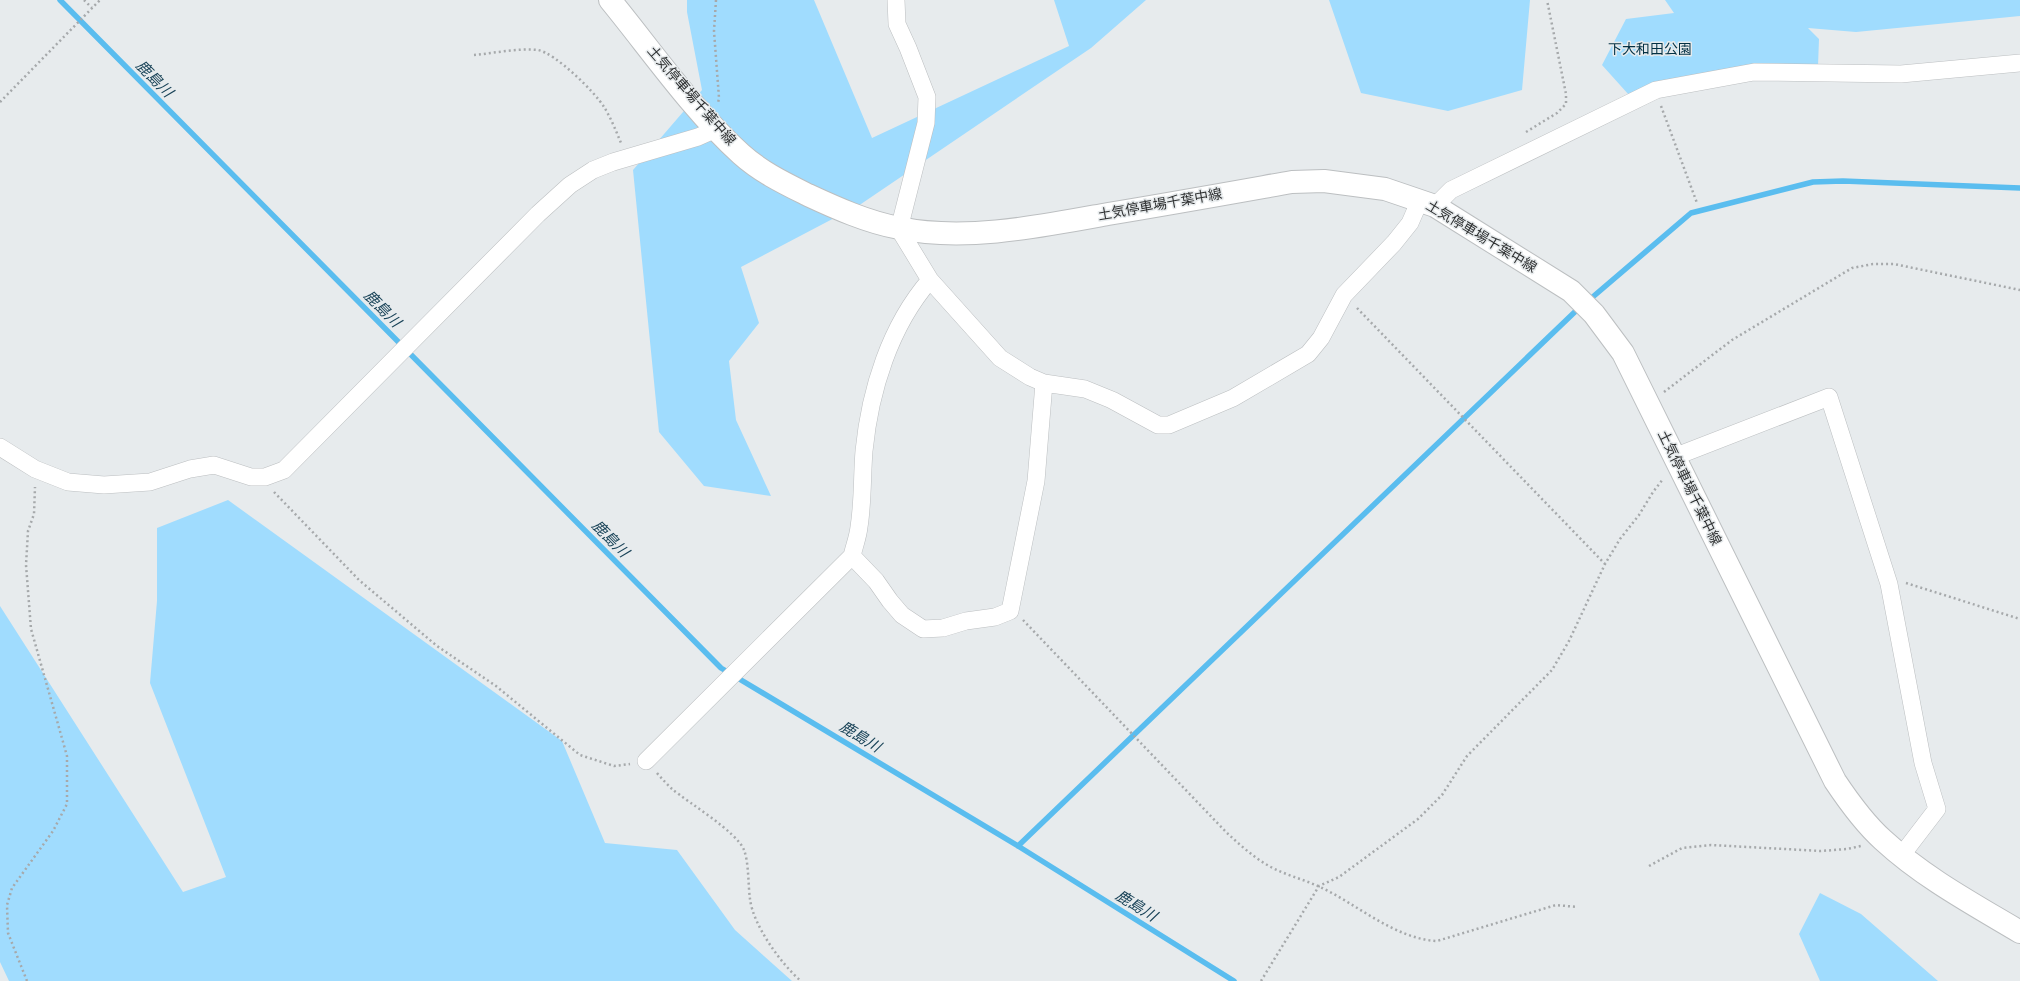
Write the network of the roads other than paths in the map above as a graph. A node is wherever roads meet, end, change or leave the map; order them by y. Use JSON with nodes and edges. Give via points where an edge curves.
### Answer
{"nodes":[{"id":1,"x":610,"y":0,"type":"edge"},
{"id":2,"x":896,"y":0,"type":"edge"},
{"id":3,"x":2020,"y":63,"type":"edge"},
{"id":4,"x":711,"y":124,"type":"junction"},
{"id":5,"x":1427,"y":204,"type":"junction"},
{"id":6,"x":899,"y":228,"type":"junction"},
{"id":7,"x":930,"y":280,"type":"junction"},
{"id":8,"x":1044,"y":383,"type":"junction"},
{"id":9,"x":0,"y":447,"type":"edge"},
{"id":10,"x":1676,"y":461,"type":"junction"},
{"id":11,"x":852,"y":556,"type":"junction"},
{"id":12,"x":646,"y":761,"type":"road end"},
{"id":13,"x":1901,"y":856,"type":"junction"},
{"id":14,"x":2020,"y":932,"type":"edge"}],
"edges":[{"from":1,"to":4,"type":"main road","name":"土気停車場千葉中線"},
{"from":2,"to":6,"type":"street","via":[[897,24],[927,97],[926,123]]},
{"from":3,"to":5,"type":"street","via":[[1901,74],[1754,72],[1656,90]]},
{"from":4,"to":6,"type":"main road","name":"土気停車場千葉中線","via":[[742,155],[775,179],[867,220]]},
{"from":4,"to":9,"type":"street","via":[[698,137],[593,170],[570,185],[538,214],[284,470],[265,477],[251,477],[214,464],[150,482],[104,485],[68,482],[35,469]]},
{"from":5,"to":6,"type":"main road","name":"土気停車場千葉中線","via":[[1385,189],[1324,181],[1292,182],[1055,223],[978,232],[936,232]]},
{"from":5,"to":8,"type":"street","via":[[1344,295],[1321,338],[1308,354],[1233,398],[1169,425],[1158,425],[1112,400],[1085,389]]},
{"from":5,"to":10,"type":"main road","name":"土気停車場千葉中線","via":[[1572,291],[1594,314],[1623,353]]},
{"from":6,"to":7,"type":"street"},
{"from":7,"to":8,"type":"street","via":[[1000,358]]},
{"from":7,"to":11,"type":"street","via":[[904,318],[878,376],[864,449],[859,528]]},
{"from":8,"to":11,"type":"street","via":[[1036,481],[1010,611],[995,617],[943,628],[923,629],[902,615],[876,581]]},
{"from":10,"to":13,"type":"main road","name":"土気停車場千葉中線","via":[[1834,781],[1859,816]]},
{"from":10,"to":13,"type":"street","via":[[1829,397],[1886,576],[1922,763],[1937,809]]},
{"from":11,"to":12,"type":"street"},
{"from":13,"to":14,"type":"main road","name":"土気停車場千葉中線"}]}
